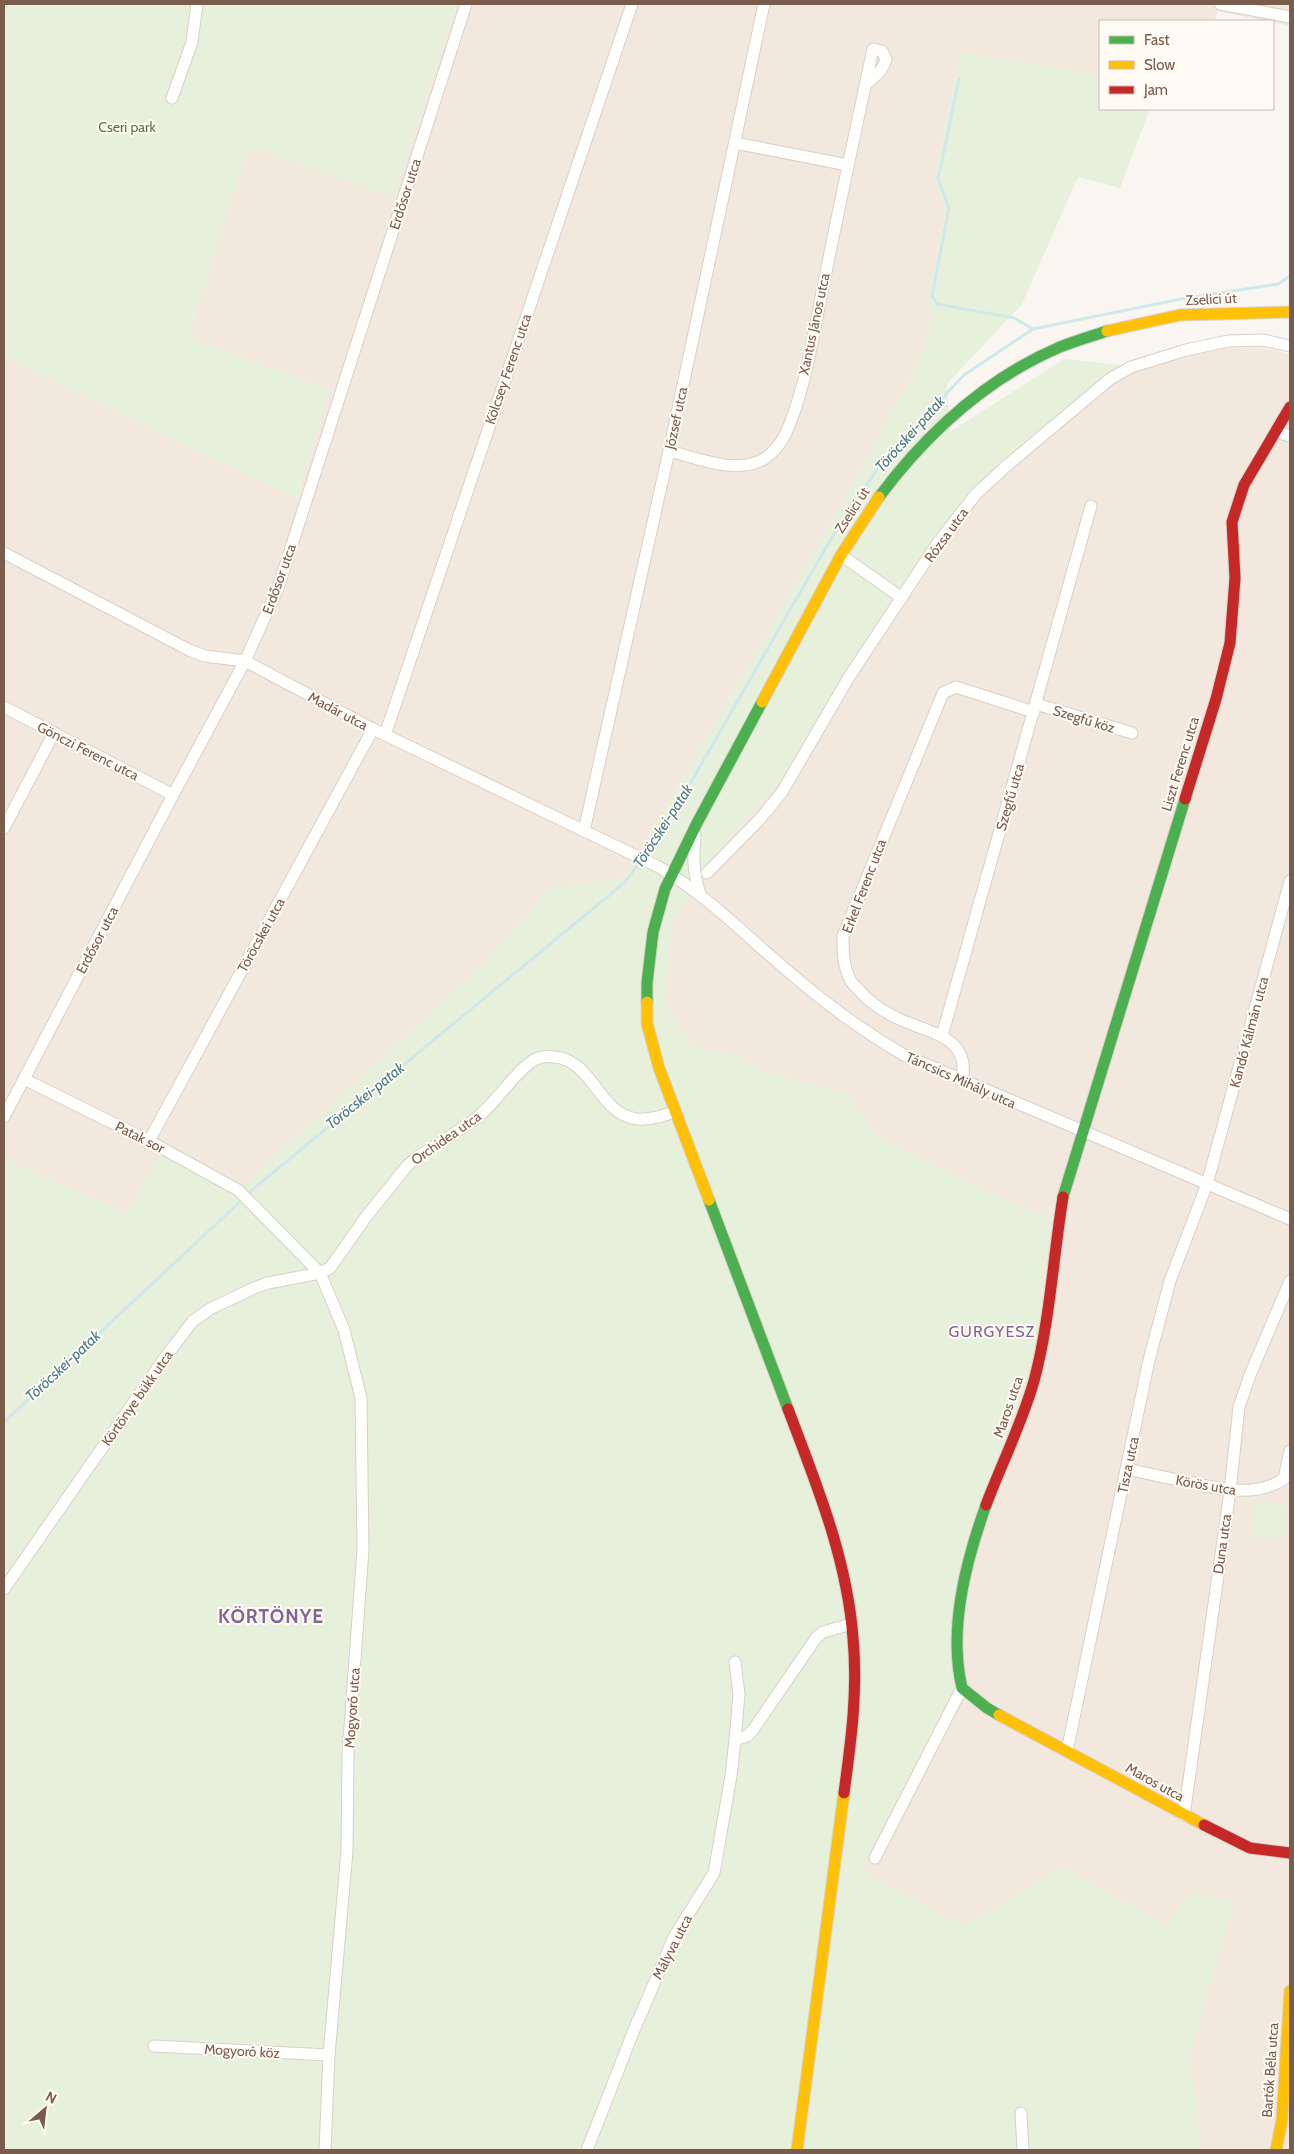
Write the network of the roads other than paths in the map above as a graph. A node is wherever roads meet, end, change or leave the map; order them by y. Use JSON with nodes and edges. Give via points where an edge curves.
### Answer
{"nodes":[{"id":1,"x":198,"y":4,"type":"edge"},
{"id":2,"x":466,"y":4,"type":"edge"},
{"id":3,"x":632,"y":4,"type":"edge"},
{"id":4,"x":764,"y":4,"type":"edge"},
{"id":5,"x":1220,"y":4,"type":"edge"},
{"id":6,"x":1270,"y":8,"type":"edge"},
{"id":7,"x":1290,"y":17,"type":"edge"},
{"id":8,"x":866,"y":84,"type":"dead end"},
{"id":9,"x":172,"y":98,"type":"dead end"},
{"id":10,"x":735,"y":142,"type":"junction"},
{"id":11,"x":848,"y":165,"type":"junction"},
{"id":12,"x":1290,"y":312,"type":"edge"},
{"id":13,"x":1290,"y":346,"type":"edge"},
{"id":14,"x":1290,"y":407,"type":"edge"},
{"id":15,"x":1276,"y":432,"type":"junction"},
{"id":16,"x":1290,"y":436,"type":"edge"},
{"id":17,"x":669,"y":452,"type":"junction"},
{"id":18,"x":1091,"y":506,"type":"dead end"},
{"id":19,"x":4,"y":553,"type":"edge"},
{"id":20,"x":841,"y":555,"type":"junction"},
{"id":21,"x":902,"y":598,"type":"junction"},
{"id":22,"x":245,"y":661,"type":"junction"},
{"id":23,"x":943,"y":693,"type":"joint"},
{"id":24,"x":4,"y":707,"type":"edge"},
{"id":25,"x":1035,"y":708,"type":"junction"},
{"id":26,"x":374,"y":729,"type":"junction"},
{"id":27,"x":54,"y":733,"type":"junction"},
{"id":28,"x":1132,"y":733,"type":"dead end"},
{"id":29,"x":384,"y":735,"type":"junction"},
{"id":30,"x":173,"y":795,"type":"junction"},
{"id":31,"x":697,"y":823,"type":"junction"},
{"id":32,"x":4,"y":828,"type":"edge"},
{"id":33,"x":584,"y":831,"type":"junction"},
{"id":34,"x":707,"y":873,"type":"dead end"},
{"id":35,"x":672,"y":874,"type":"junction"},
{"id":36,"x":1290,"y":880,"type":"edge"},
{"id":37,"x":700,"y":894,"type":"junction"},
{"id":38,"x":942,"y":1036,"type":"junction"},
{"id":39,"x":24,"y":1079,"type":"junction"},
{"id":40,"x":962,"y":1081,"type":"junction"},
{"id":41,"x":674,"y":1112,"type":"junction"},
{"id":42,"x":4,"y":1116,"type":"edge"},
{"id":43,"x":1083,"y":1132,"type":"junction"},
{"id":44,"x":149,"y":1140,"type":"junction"},
{"id":45,"x":1207,"y":1184,"type":"junction"},
{"id":46,"x":1290,"y":1219,"type":"edge"},
{"id":47,"x":320,"y":1273,"type":"junction"},
{"id":48,"x":1290,"y":1281,"type":"edge"},
{"id":49,"x":1290,"y":1451,"type":"edge"},
{"id":50,"x":1128,"y":1469,"type":"junction"},
{"id":51,"x":1230,"y":1491,"type":"junction"},
{"id":52,"x":4,"y":1589,"type":"edge"},
{"id":53,"x":852,"y":1624,"type":"junction"},
{"id":54,"x":735,"y":1662,"type":"dead end"},
{"id":55,"x":962,"y":1688,"type":"junction"},
{"id":56,"x":735,"y":1740,"type":"junction"},
{"id":57,"x":1067,"y":1751,"type":"junction"},
{"id":58,"x":1184,"y":1815,"type":"junction"},
{"id":59,"x":1290,"y":1853,"type":"edge"},
{"id":60,"x":875,"y":1858,"type":"dead end"},
{"id":61,"x":1290,"y":1991,"type":"edge"},
{"id":62,"x":154,"y":2046,"type":"dead end"},
{"id":63,"x":329,"y":2055,"type":"junction"},
{"id":64,"x":1021,"y":2113,"type":"dead end"},
{"id":65,"x":325,"y":2150,"type":"edge"},
{"id":66,"x":588,"y":2150,"type":"edge"},
{"id":67,"x":797,"y":2150,"type":"edge"},
{"id":68,"x":1023,"y":2150,"type":"edge"},
{"id":69,"x":1276,"y":2150,"type":"edge"}],
"edges":[{"from":1,"to":9,"type":"street","via":[[192,42]]},
{"from":2,"to":22,"type":"street","name":"Erdősor utca","via":[[278,588]]},
{"from":3,"to":29,"type":"street","name":"Kölcsey Ferenc utca"},
{"from":4,"to":10,"type":"street","name":"József utca"},
{"from":5,"to":6,"type":"street"},
{"from":6,"to":7,"type":"street"},
{"from":8,"to":11,"type":"street","name":"Xantus János utca"},
{"from":10,"to":11,"type":"street"},
{"from":10,"to":17,"type":"street","name":"József utca"},
{"from":11,"to":17,"type":"street","name":"Xantus János utca","via":[[805,374],[785,434],[776,449],[750,466],[733,466]]},
{"from":12,"to":20,"type":"main road","name":"Zselici út","via":[[1166,317],[1096,334],[1032,359],[991,384],[946,418],[922,442],[869,509]]},
{"from":13,"to":21,"type":"street","name":"Rózsa utca","via":[[1263,340],[1228,341],[1131,367],[1110,379],[976,494]]},
{"from":14,"to":15,"type":"main road","name":"Liszt Ferenc utca"},
{"from":15,"to":16,"type":"street"},
{"from":15,"to":43,"type":"main road","name":"Liszt Ferenc utca","via":[[1244,485],[1232,522],[1235,578],[1230,643],[1216,699]]},
{"from":17,"to":33,"type":"street","name":"József utca"},
{"from":18,"to":25,"type":"street","name":"Szegfű utca"},
{"from":19,"to":22,"type":"street","name":"Madár utca","via":[[189,650],[205,656]]},
{"from":20,"to":21,"type":"street"},
{"from":20,"to":31,"type":"main road","name":"Zselici út"},
{"from":21,"to":34,"type":"street","name":"Rózsa utca","via":[[849,678],[782,792]]},
{"from":22,"to":26,"type":"street","name":"Madár utca"},
{"from":22,"to":30,"type":"street","name":"Erdősor utca"},
{"from":23,"to":25,"type":"street","name":"Szegfű köz","via":[[956,687]]},
{"from":23,"to":38,"type":"street","name":"Erkel Ferenc utca","via":[[843,936],[843,957],[849,979],[867,999],[895,1017]]},
{"from":24,"to":27,"type":"street","name":"Gönczi Ferenc utca"},
{"from":25,"to":28,"type":"street","name":"Szegfű köz"},
{"from":25,"to":38,"type":"street","name":"Szegfű utca"},
{"from":26,"to":29,"type":"street","name":"Madár utca"},
{"from":26,"to":44,"type":"street","name":"Töröcskei utca"},
{"from":27,"to":30,"type":"street","name":"Gönczi Ferenc utca"},
{"from":27,"to":32,"type":"street"},
{"from":29,"to":33,"type":"street","name":"Madár utca"},
{"from":30,"to":39,"type":"street","name":"Erdősor utca"},
{"from":31,"to":35,"type":"main road","name":"Zselici út"},
{"from":31,"to":37,"type":"street","via":[[693,860]]},
{"from":33,"to":35,"type":"street","name":"Madár utca"},
{"from":35,"to":37,"type":"street","name":"Táncsics Mihály utca"},
{"from":35,"to":41,"type":"main road","name":"Zselici út","via":[[653,932],[647,997],[648,1023]]},
{"from":36,"to":45,"type":"street","name":"Kandó Kálmán utca"},
{"from":37,"to":40,"type":"street","name":"Táncsics Mihály utca","via":[[838,1013],[904,1055]]},
{"from":38,"to":40,"type":"street","via":[[962,1056]]},
{"from":39,"to":42,"type":"street","name":"Erdősor utca"},
{"from":39,"to":44,"type":"street","name":"Patak sor"},
{"from":40,"to":43,"type":"street","name":"Táncsics Mihály utca"},
{"from":41,"to":47,"type":"street","name":"Orchidea utca","via":[[651,1119],[619,1112],[576,1064],[564,1058],[537,1058],[525,1066],[478,1117],[407,1166],[366,1217],[338,1259]]},
{"from":41,"to":53,"type":"main road","name":"Zselici út","via":[[826,1510],[841,1564]]},
{"from":43,"to":45,"type":"street","name":"Táncsics Mihály utca"},
{"from":43,"to":55,"type":"main road","name":"Maros utca","via":[[1063,1196],[1034,1380],[983,1514],[962,1593],[957,1659]]},
{"from":44,"to":47,"type":"street","name":"Patak sor","via":[[238,1190]]},
{"from":45,"to":46,"type":"street","name":"Táncsics Mihály utca"},
{"from":45,"to":50,"type":"street","name":"Tisza utca","via":[[1170,1281],[1149,1360]]},
{"from":47,"to":52,"type":"street","name":"Körtönye bükk utca","via":[[254,1288],[193,1321]]},
{"from":47,"to":63,"type":"street","name":"Mogyoró utca","via":[[344,1330],[361,1398],[363,1439],[363,1550],[348,1754],[347,1851]]},
{"from":48,"to":51,"type":"street","name":"Duna utca","via":[[1239,1407]]},
{"from":49,"to":51,"type":"street","name":"Körös utca","via":[[1284,1479],[1272,1487]]},
{"from":50,"to":51,"type":"street","name":"Körös utca"},
{"from":50,"to":57,"type":"street","name":"Tisza utca"},
{"from":51,"to":58,"type":"street","name":"Duna utca"},
{"from":53,"to":56,"type":"street","via":[[823,1632],[816,1638],[753,1730]]},
{"from":53,"to":67,"type":"main road","name":"Zselici út","via":[[854,1721]]},
{"from":54,"to":56,"type":"street","name":"Mályva utca","via":[[739,1694]]},
{"from":55,"to":57,"type":"main road","name":"Maros utca","via":[[987,1708]]},
{"from":55,"to":60,"type":"street"},
{"from":56,"to":66,"type":"street","name":"Mályva utca","via":[[714,1873],[674,1937]]},
{"from":57,"to":58,"type":"main road","name":"Maros utca"},
{"from":58,"to":59,"type":"main road","name":"Maros utca","via":[[1250,1848]]},
{"from":61,"to":69,"type":"main road","name":"Bartók Béla utca","via":[[1282,2120]]},
{"from":62,"to":63,"type":"street","name":"Mogyoró köz"},
{"from":63,"to":65,"type":"street","name":"Mogyoró utca"},
{"from":64,"to":68,"type":"street"}]}
